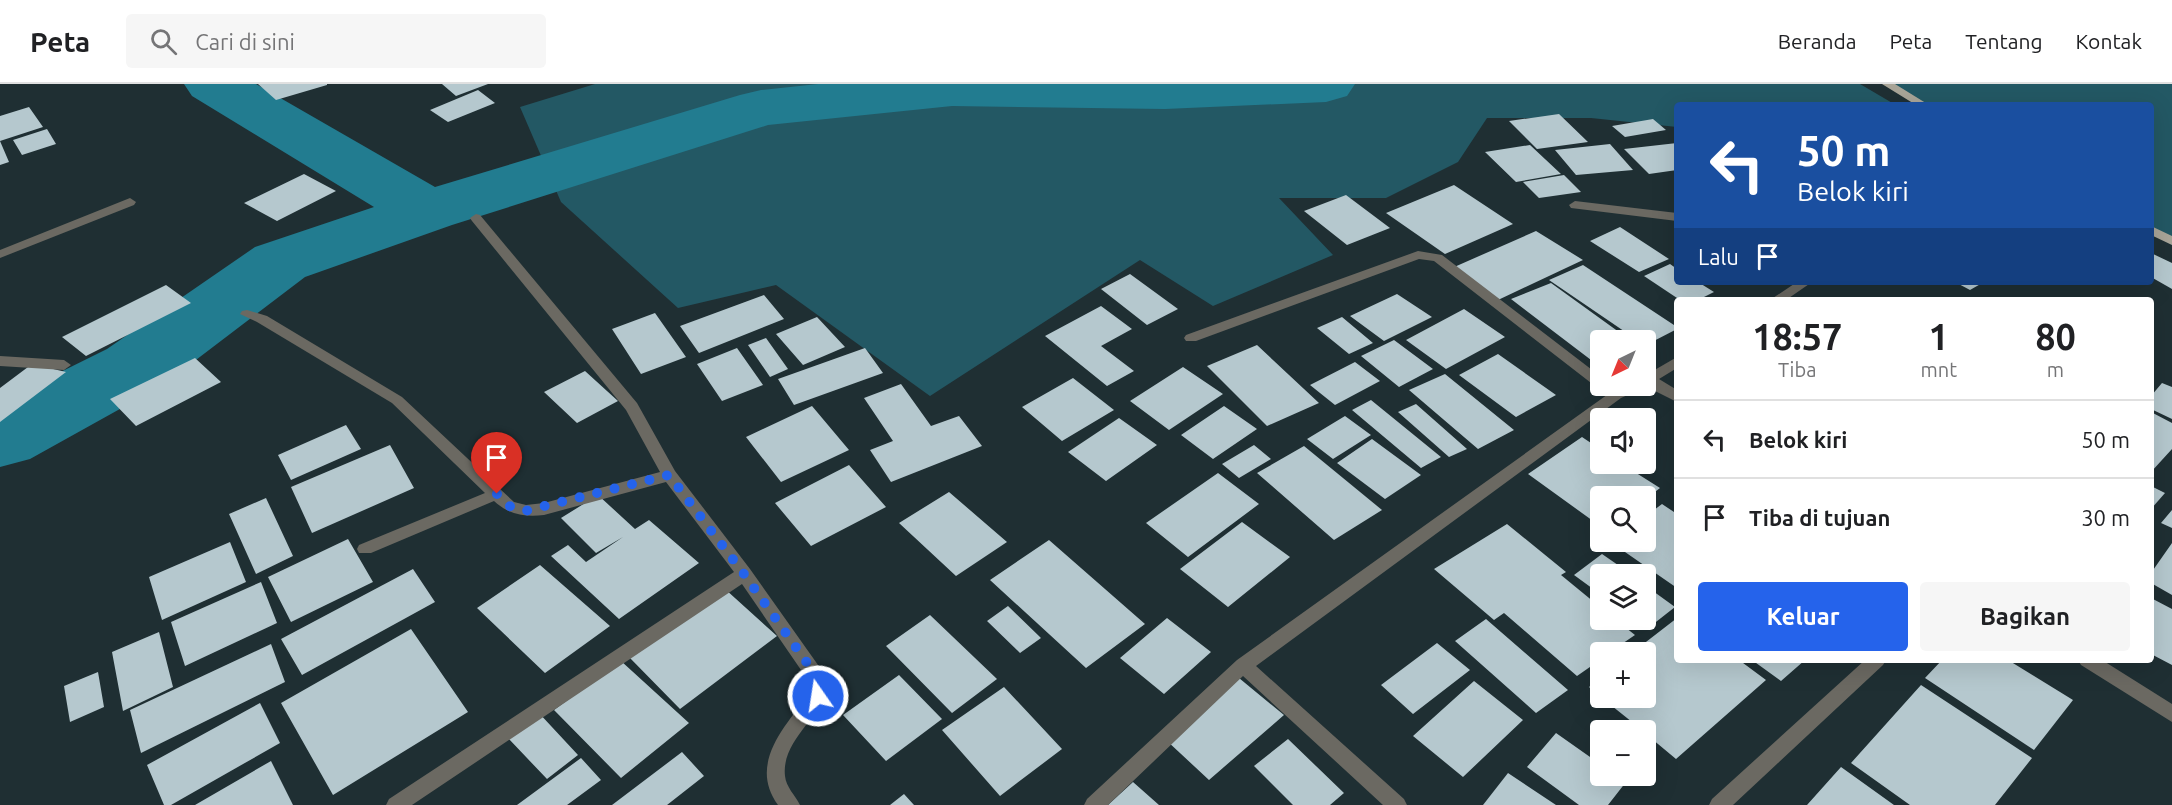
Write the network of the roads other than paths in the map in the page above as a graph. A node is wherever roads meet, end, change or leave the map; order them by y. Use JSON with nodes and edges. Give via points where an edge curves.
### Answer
{"nodes":[{"id":1,"x":1887,"y":84,"type":"edge"},
{"id":2,"x":1919,"y":102,"type":"edge"},
{"id":3,"x":130,"y":202,"type":"dead end"},
{"id":4,"x":1575,"y":205,"type":"dead end"},
{"id":5,"x":1674,"y":217,"type":"edge"},
{"id":6,"x":476,"y":218,"type":"dead end"},
{"id":7,"x":2154,"y":232,"type":"edge"},
{"id":8,"x":2172,"y":241,"type":"edge"},
{"id":9,"x":0,"y":254,"type":"edge"},
{"id":10,"x":1801,"y":285,"type":"edge"},
{"id":11,"x":1782,"y":297,"type":"edge"},
{"id":12,"x":248,"y":314,"type":"dead end"},
{"id":13,"x":1191,"y":338,"type":"dead end"},
{"id":14,"x":0,"y":361,"type":"edge"},
{"id":15,"x":1674,"y":364,"type":"edge"},
{"id":16,"x":64,"y":365,"type":"dead end"},
{"id":17,"x":1656,"y":374,"type":"edge"},
{"id":18,"x":1590,"y":375,"type":"edge"},
{"id":19,"x":1656,"y":388,"type":"edge"},
{"id":20,"x":1596,"y":396,"type":"edge"},
{"id":21,"x":1674,"y":396,"type":"edge"},
{"id":22,"x":669,"y":475,"type":"junction"},
{"id":23,"x":497,"y":494,"type":"junction"},
{"id":24,"x":365,"y":549,"type":"dead end"},
{"id":25,"x":744,"y":574,"type":"junction"},
{"id":26,"x":1874,"y":663,"type":"edge"},
{"id":27,"x":2092,"y":663,"type":"edge"},
{"id":28,"x":1243,"y":665,"type":"junction"},
{"id":29,"x":2172,"y":714,"type":"edge"},
{"id":30,"x":396,"y":805,"type":"edge"},
{"id":31,"x":790,"y":805,"type":"edge"},
{"id":32,"x":1094,"y":805,"type":"edge"},
{"id":33,"x":1397,"y":805,"type":"edge"},
{"id":34,"x":1719,"y":805,"type":"edge"}],
"edges":[{"from":1,"to":2,"type":"main road"},
{"from":3,"to":9,"type":"street"},
{"from":4,"to":5,"type":"street"},
{"from":6,"to":22,"type":"street","via":[[632,407]]},
{"from":7,"to":8,"type":"main road"},
{"from":10,"to":11,"type":"street"},
{"from":12,"to":23,"type":"street","via":[[397,400]]},
{"from":13,"to":18,"type":"street","via":[[1418,255],[1428,255],[1438,258]]},
{"from":14,"to":16,"type":"street"},
{"from":15,"to":17,"type":"street"},
{"from":19,"to":21,"type":"street"},
{"from":20,"to":28,"type":"street"},
{"from":22,"to":23,"type":"street","via":[[525,511],[509,506]]},
{"from":22,"to":25,"type":"street"},
{"from":23,"to":24,"type":"street"},
{"from":25,"to":30,"type":"street"},
{"from":25,"to":31,"type":"street","via":[[821,686],[775,757],[773,779]]},
{"from":26,"to":34,"type":"street"},
{"from":27,"to":29,"type":"street"},
{"from":28,"to":32,"type":"street"},
{"from":28,"to":33,"type":"street"}]}
